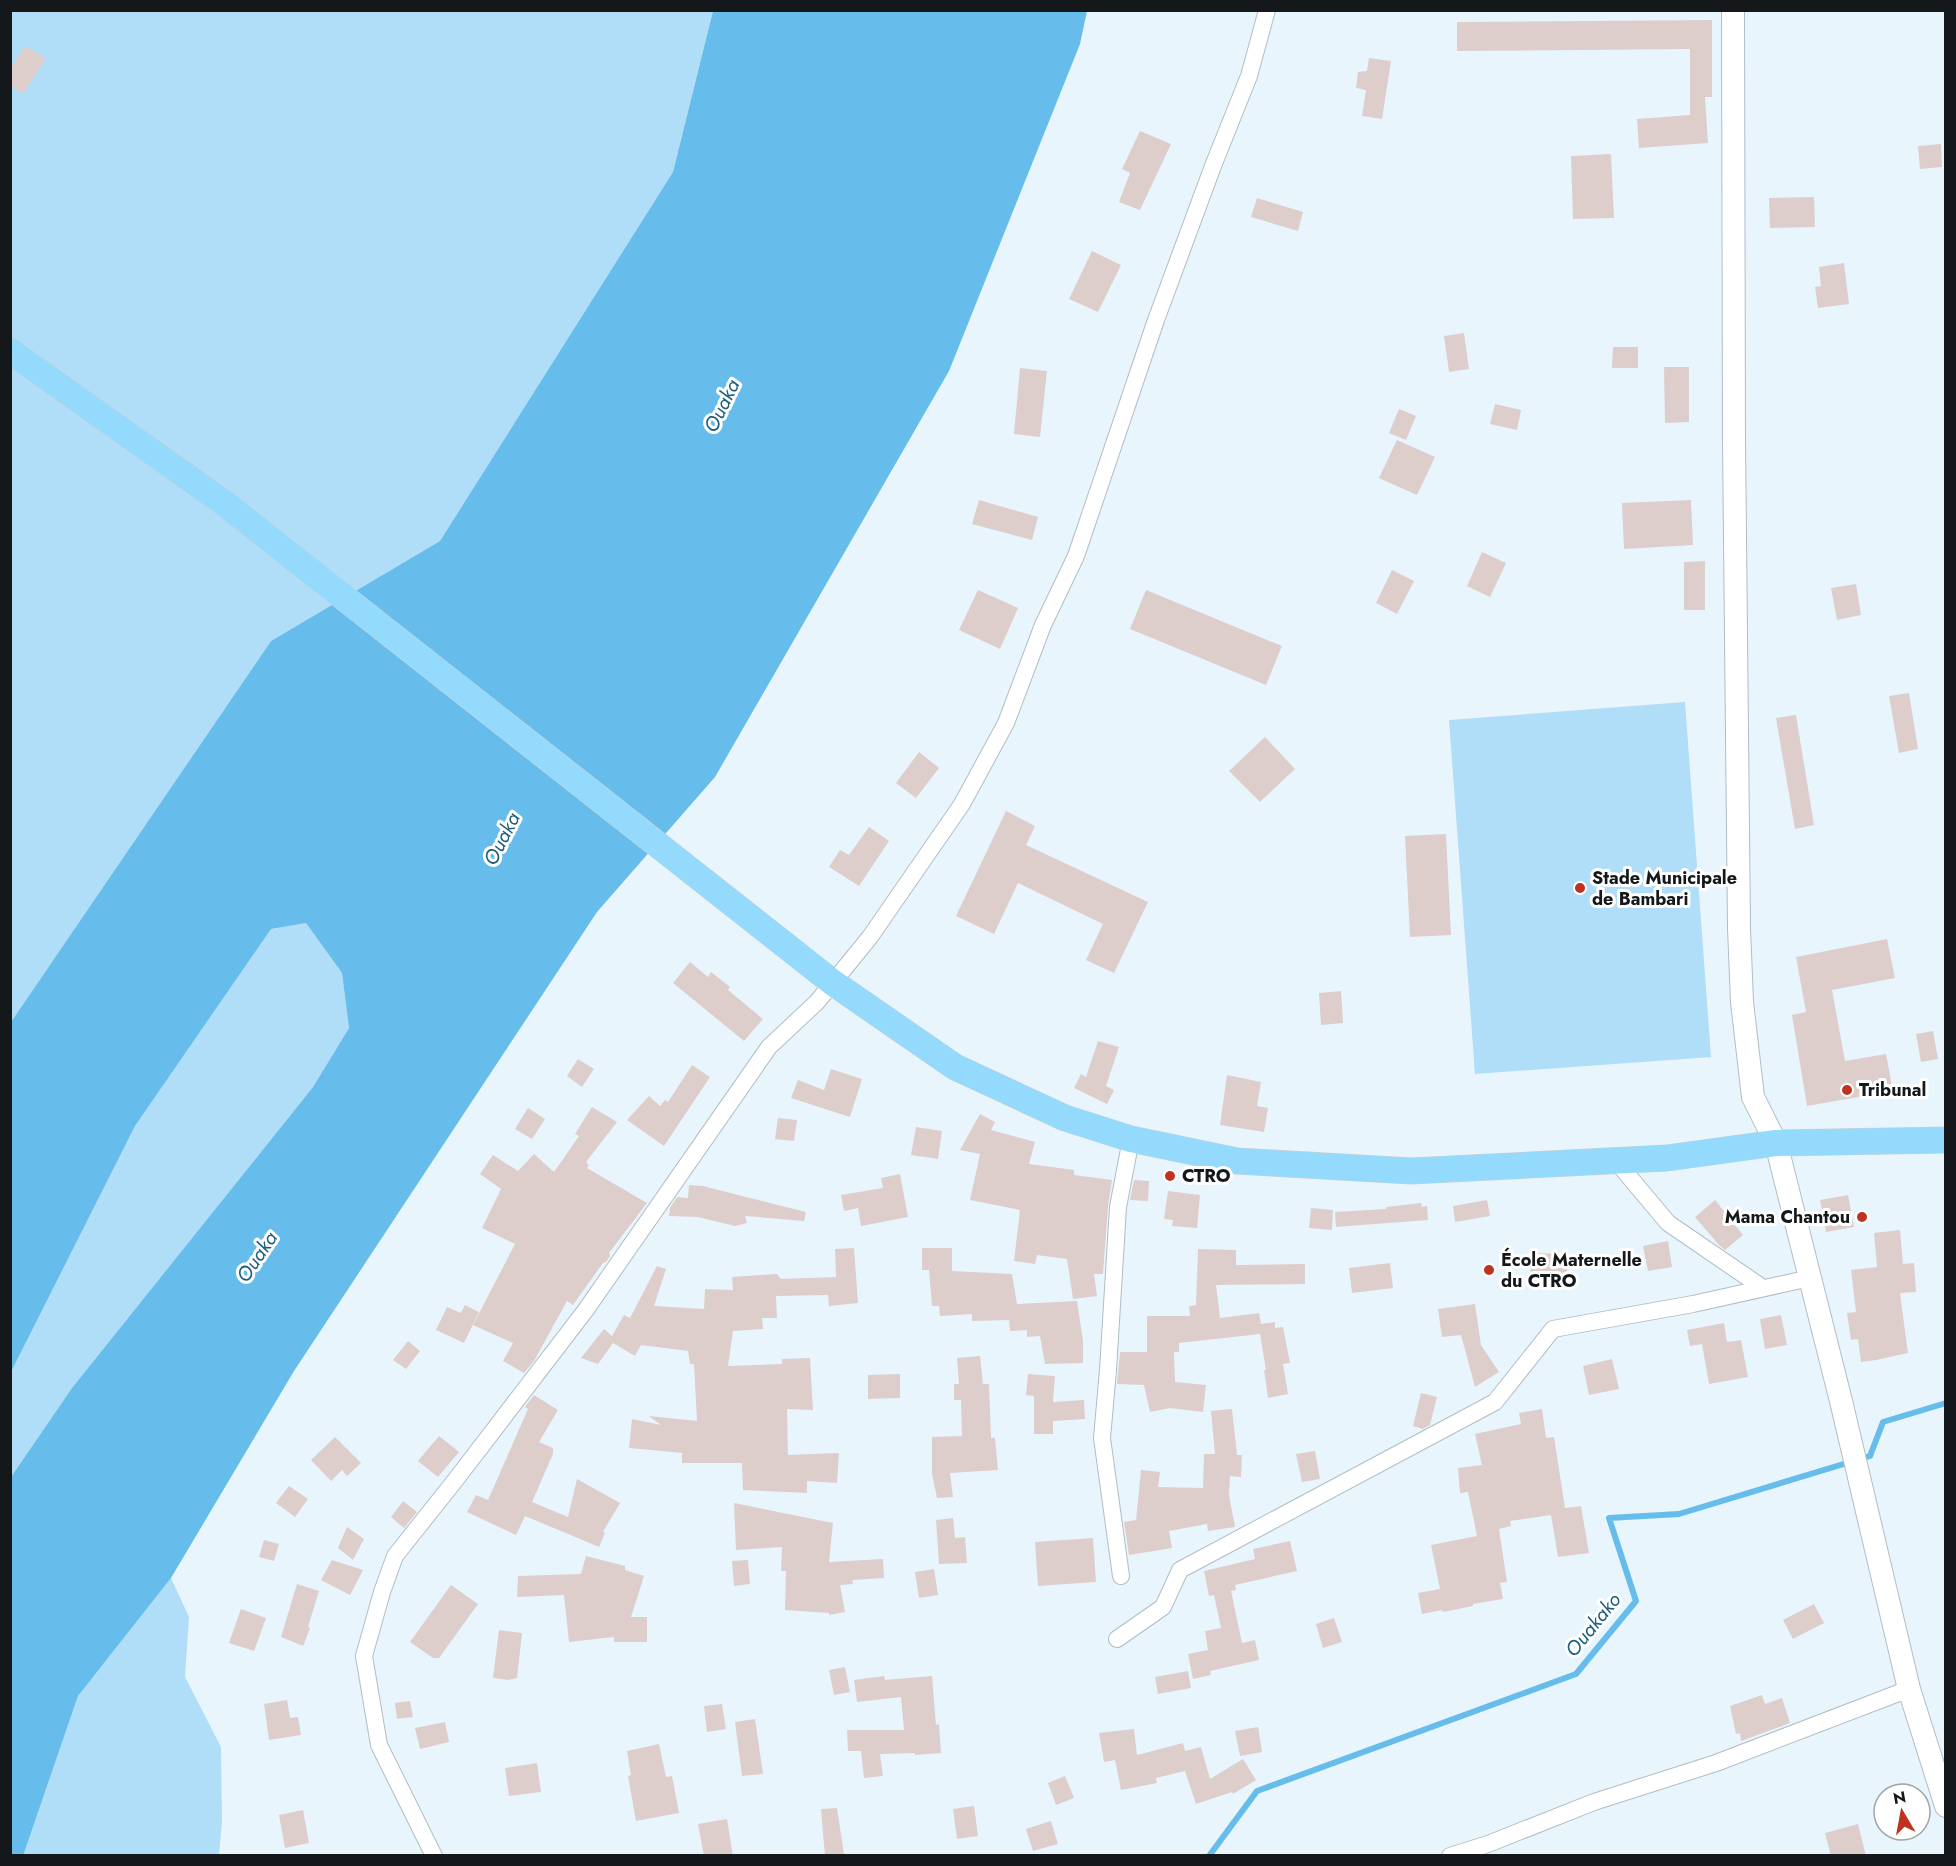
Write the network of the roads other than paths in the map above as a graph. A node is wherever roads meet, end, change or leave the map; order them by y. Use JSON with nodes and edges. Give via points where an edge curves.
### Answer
{"nodes":[{"id":1,"x":1267,"y":10,"type":"edge"},
{"id":2,"x":1732,"y":10,"type":"edge"},
{"id":3,"x":10,"y":351,"type":"edge"},
{"id":4,"x":832,"y":982,"type":"junction"},
{"id":5,"x":1131,"y":1139,"type":"junction"},
{"id":6,"x":1946,"y":1140,"type":"edge"},
{"id":7,"x":1776,"y":1143,"type":"junction"},
{"id":8,"x":1616,"y":1161,"type":"junction"},
{"id":9,"x":1810,"y":1278,"type":"junction"},
{"id":10,"x":1763,"y":1288,"type":"junction"},
{"id":11,"x":1121,"y":1576,"type":"dead end"},
{"id":12,"x":1117,"y":1639,"type":"dead end"},
{"id":13,"x":1909,"y":1689,"type":"junction"},
{"id":14,"x":1946,"y":1806,"type":"edge"},
{"id":15,"x":434,"y":1856,"type":"edge"},
{"id":16,"x":1450,"y":1856,"type":"edge"}],
"edges":[{"from":1,"to":4,"type":"street","via":[[1249,76],[1156,320],[1076,556],[1043,625],[1006,723],[935,845],[870,937]]},
{"from":2,"to":7,"type":"street","via":[[1739,928],[1742,1002],[1753,1097]]},
{"from":3,"to":4,"type":"main road","via":[[224,503]]},
{"from":4,"to":5,"type":"main road","via":[[956,1067],[1065,1118]]},
{"from":4,"to":15,"type":"street","via":[[817,1002],[769,1047],[585,1311],[395,1556],[364,1656],[379,1745]]},
{"from":5,"to":8,"type":"main road","via":[[1238,1161],[1411,1171]]},
{"from":5,"to":11,"type":"street","via":[[1118,1207],[1102,1438]]},
{"from":6,"to":7,"type":"main road"},
{"from":7,"to":8,"type":"main road"},
{"from":7,"to":9,"type":"street"},
{"from":8,"to":10,"type":"street","via":[[1668,1222]]},
{"from":9,"to":10,"type":"street"},
{"from":9,"to":13,"type":"street"},
{"from":10,"to":12,"type":"street","via":[[1553,1329],[1495,1402],[1180,1570],[1163,1607]]},
{"from":13,"to":14,"type":"street"},
{"from":13,"to":16,"type":"street","via":[[1716,1764],[1594,1802]]}]}
